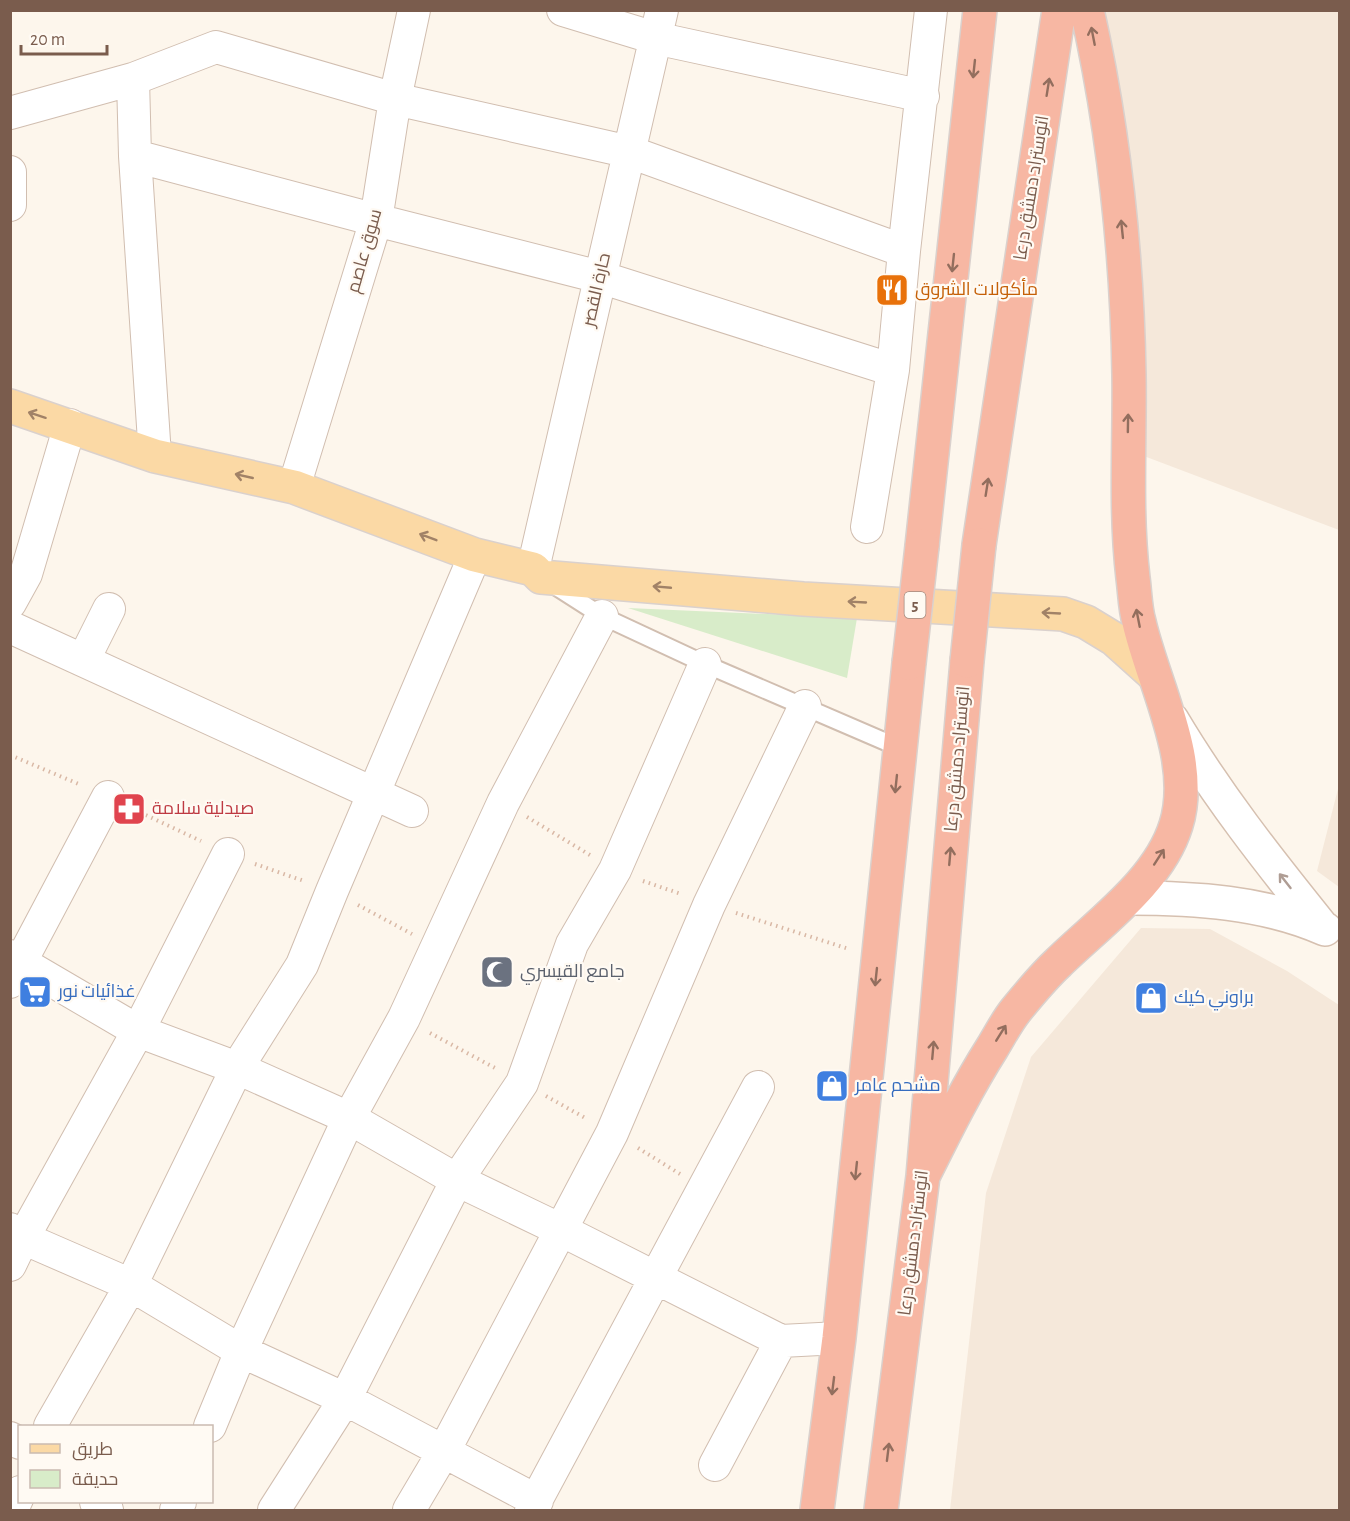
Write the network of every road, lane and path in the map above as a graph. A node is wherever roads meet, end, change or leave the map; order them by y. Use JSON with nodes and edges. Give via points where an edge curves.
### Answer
{"nodes":[{"id":1,"x":414,"y":10,"type":"edge"},
{"id":2,"x":563,"y":10,"type":"edge"},
{"id":3,"x":931,"y":10,"type":"edge"},
{"id":4,"x":980,"y":10,"type":"edge"},
{"id":5,"x":1059,"y":10,"type":"edge"},
{"id":6,"x":1087,"y":10,"type":"edge"},
{"id":7,"x":659,"y":24,"type":"edge"},
{"id":8,"x":133,"y":79,"type":"junction"},
{"id":9,"x":923,"y":96,"type":"junction"},
{"id":10,"x":395,"y":99,"type":"junction"},
{"id":11,"x":10,"y":113,"type":"edge"},
{"id":12,"x":630,"y":152,"type":"junction"},
{"id":13,"x":135,"y":156,"type":"junction"},
{"id":14,"x":10,"y":172,"type":"edge"},
{"id":15,"x":10,"y":205,"type":"edge"},
{"id":16,"x":376,"y":220,"type":"junction"},
{"id":17,"x":904,"y":251,"type":"junction"},
{"id":18,"x":600,"y":277,"type":"junction"},
{"id":19,"x":893,"y":370,"type":"junction"},
{"id":20,"x":10,"y":406,"type":"edge"},
{"id":21,"x":70,"y":425,"type":"junction"},
{"id":22,"x":155,"y":456,"type":"junction"},
{"id":23,"x":294,"y":487,"type":"junction"},
{"id":24,"x":867,"y":527,"type":"dead end"},
{"id":25,"x":474,"y":555,"type":"junction"},
{"id":26,"x":537,"y":573,"type":"junction"},
{"id":27,"x":10,"y":603,"type":"edge"},
{"id":28,"x":109,"y":609,"type":"dead end"},
{"id":29,"x":602,"y":616,"type":"junction"},
{"id":30,"x":10,"y":627,"type":"edge"},
{"id":31,"x":84,"y":659,"type":"junction"},
{"id":32,"x":705,"y":664,"type":"junction"},
{"id":33,"x":1153,"y":674,"type":"junction"},
{"id":34,"x":805,"y":706,"type":"junction"},
{"id":35,"x":1168,"y":714,"type":"junction"},
{"id":36,"x":900,"y":748,"type":"junction"},
{"id":37,"x":10,"y":754,"type":"edge"},
{"id":38,"x":373,"y":794,"type":"junction"},
{"id":39,"x":108,"y":797,"type":"junction"},
{"id":40,"x":503,"y":803,"type":"junction"},
{"id":41,"x":412,"y":812,"type":"dead end"},
{"id":42,"x":228,"y":854,"type":"junction"},
{"id":43,"x":615,"y":870,"type":"junction"},
{"id":44,"x":332,"y":891,"type":"junction"},
{"id":45,"x":1129,"y":898,"type":"junction"},
{"id":46,"x":710,"y":905,"type":"junction"},
{"id":47,"x":1331,"y":932,"type":"edge"},
{"id":48,"x":437,"y":948,"type":"junction"},
{"id":49,"x":878,"y":958,"type":"junction"},
{"id":50,"x":14,"y":966,"type":"edge"},
{"id":51,"x":404,"y":1018,"type":"junction"},
{"id":52,"x":138,"y":1031,"type":"junction"},
{"id":53,"x":237,"y":1068,"type":"junction"},
{"id":54,"x":522,"y":1083,"type":"junction"},
{"id":55,"x":758,"y":1087,"type":"dead end"},
{"id":56,"x":349,"y":1118,"type":"junction"},
{"id":57,"x":612,"y":1133,"type":"junction"},
{"id":58,"x":922,"y":1176,"type":"junction"},
{"id":59,"x":457,"y":1180,"type":"junction"},
{"id":60,"x":704,"y":1188,"type":"junction"},
{"id":61,"x":561,"y":1230,"type":"junction"},
{"id":62,"x":15,"y":1244,"type":"edge"},
{"id":63,"x":656,"y":1278,"type":"junction"},
{"id":64,"x":131,"y":1285,"type":"junction"},
{"id":65,"x":839,"y":1338,"type":"junction"},
{"id":66,"x":781,"y":1341,"type":"junction"},
{"id":67,"x":241,"y":1351,"type":"junction"},
{"id":68,"x":345,"y":1399,"type":"junction"},
{"id":69,"x":51,"y":1425,"type":"edge"},
{"id":70,"x":210,"y":1425,"type":"edge"},
{"id":71,"x":444,"y":1451,"type":"junction"},
{"id":72,"x":715,"y":1465,"type":"dead end"},
{"id":73,"x":534,"y":1506,"type":"edge"},
{"id":74,"x":274,"y":1510,"type":"edge"},
{"id":75,"x":409,"y":1510,"type":"edge"},
{"id":76,"x":817,"y":1510,"type":"edge"},
{"id":77,"x":880,"y":1510,"type":"edge"}],
"edges":[{"from":1,"to":10,"type":"street","name":"سوق عاصم"},
{"from":2,"to":7,"type":"street"},
{"from":3,"to":9,"type":"street"},
{"from":4,"to":36,"type":"highway","number":"5","one_way":true,"bridge":true},
{"from":58,"to":5,"type":"highway","name":"اتوستراد دمشق درعا","one_way":true,"bridge":true,"via":[[979,545]]},
{"from":33,"to":6,"type":"highway","one_way":true,"via":[[1138,619],[1131,563],[1123,238],[1115,163]]},
{"from":7,"to":9,"type":"street"},
{"from":7,"to":12,"type":"street","name":"حارة القصر"},
{"from":8,"to":10,"type":"street","via":[[216,47]]},
{"from":8,"to":11,"type":"street"},
{"from":8,"to":13,"type":"street"},
{"from":9,"to":17,"type":"street"},
{"from":10,"to":12,"type":"street"},
{"from":10,"to":16,"type":"street","name":"سوق عاصم"},
{"from":12,"to":17,"type":"street"},
{"from":12,"to":18,"type":"street","name":"حارة القصر"},
{"from":13,"to":16,"type":"street"},
{"from":13,"to":22,"type":"street"},
{"from":14,"to":15,"type":"street"},
{"from":16,"to":18,"type":"street"},
{"from":16,"to":23,"type":"street","name":"سوق عاصم"},
{"from":17,"to":19,"type":"street"},
{"from":18,"to":19,"type":"street"},
{"from":18,"to":26,"type":"street","name":"حارة القصر"},
{"from":19,"to":24,"type":"street"},
{"from":21,"to":20,"type":"main road","one_way":true},
{"from":21,"to":22,"type":"main road"},
{"from":21,"to":27,"type":"street","via":[[26,574]]},
{"from":23,"to":22,"type":"main road","one_way":true},
{"from":25,"to":23,"type":"main road","one_way":true},
{"from":25,"to":26,"type":"main road"},
{"from":25,"to":38,"type":"street"},
{"from":26,"to":29,"type":"lane"},
{"from":33,"to":26,"type":"main road","one_way":true,"via":[[1114,639],[1063,614],[803,599]]},
{"from":28,"to":31,"type":"street"},
{"from":29,"to":32,"type":"lane"},
{"from":29,"to":40,"type":"street"},
{"from":30,"to":31,"type":"street"},
{"from":31,"to":38,"type":"street"},
{"from":32,"to":34,"type":"lane"},
{"from":32,"to":43,"type":"street"},
{"from":33,"to":35,"type":"highway"},
{"from":34,"to":36,"type":"lane"},
{"from":34,"to":46,"type":"street"},
{"from":45,"to":35,"type":"highway","one_way":true,"via":[[1162,855],[1176,825],[1182,793]]},
{"from":47,"to":35,"type":"street","one_way":true,"via":[[1228,807]]},
{"from":36,"to":49,"type":"highway","one_way":true},
{"from":37,"to":39,"type":"path"},
{"from":38,"to":41,"type":"street"},
{"from":38,"to":44,"type":"street"},
{"from":39,"to":42,"type":"path"},
{"from":39,"to":50,"type":"street"},
{"from":40,"to":43,"type":"path"},
{"from":40,"to":48,"type":"street"},
{"from":42,"to":44,"type":"path"},
{"from":42,"to":52,"type":"street"},
{"from":43,"to":46,"type":"path"},
{"from":43,"to":54,"type":"street","via":[[572,944]]},
{"from":44,"to":48,"type":"path"},
{"from":44,"to":53,"type":"street","via":[[302,965]]},
{"from":45,"to":47,"type":"street","via":[[1227,903],[1275,913]]},
{"from":58,"to":45,"type":"highway","one_way":true,"via":[[972,1079],[1013,1014],[1056,965]]},
{"from":46,"to":49,"type":"path"},
{"from":46,"to":57,"type":"street"},
{"from":48,"to":51,"type":"street"},
{"from":49,"to":65,"type":"highway","one_way":true},
{"from":50,"to":52,"type":"street"},
{"from":51,"to":54,"type":"path"},
{"from":51,"to":56,"type":"street"},
{"from":52,"to":53,"type":"street"},
{"from":52,"to":62,"type":"street"},
{"from":53,"to":56,"type":"street"},
{"from":53,"to":64,"type":"street"},
{"from":54,"to":57,"type":"path"},
{"from":54,"to":59,"type":"street"},
{"from":55,"to":60,"type":"street"},
{"from":56,"to":59,"type":"street"},
{"from":56,"to":67,"type":"street"},
{"from":57,"to":60,"type":"path"},
{"from":57,"to":61,"type":"street"},
{"from":77,"to":58,"type":"highway","name":"اتوستراد دمشق درعا","one_way":true},
{"from":59,"to":61,"type":"street"},
{"from":59,"to":68,"type":"street"},
{"from":60,"to":63,"type":"street"},
{"from":61,"to":63,"type":"street"},
{"from":61,"to":71,"type":"street"},
{"from":62,"to":64,"type":"street"},
{"from":63,"to":66,"type":"street"},
{"from":63,"to":73,"type":"street"},
{"from":64,"to":67,"type":"street"},
{"from":64,"to":69,"type":"street"},
{"from":65,"to":66,"type":"street"},
{"from":65,"to":76,"type":"highway","one_way":true},
{"from":66,"to":72,"type":"street"},
{"from":67,"to":68,"type":"street"},
{"from":67,"to":70,"type":"street"},
{"from":68,"to":71,"type":"street"},
{"from":68,"to":74,"type":"street"},
{"from":71,"to":73,"type":"street"},
{"from":71,"to":75,"type":"street"}]}
